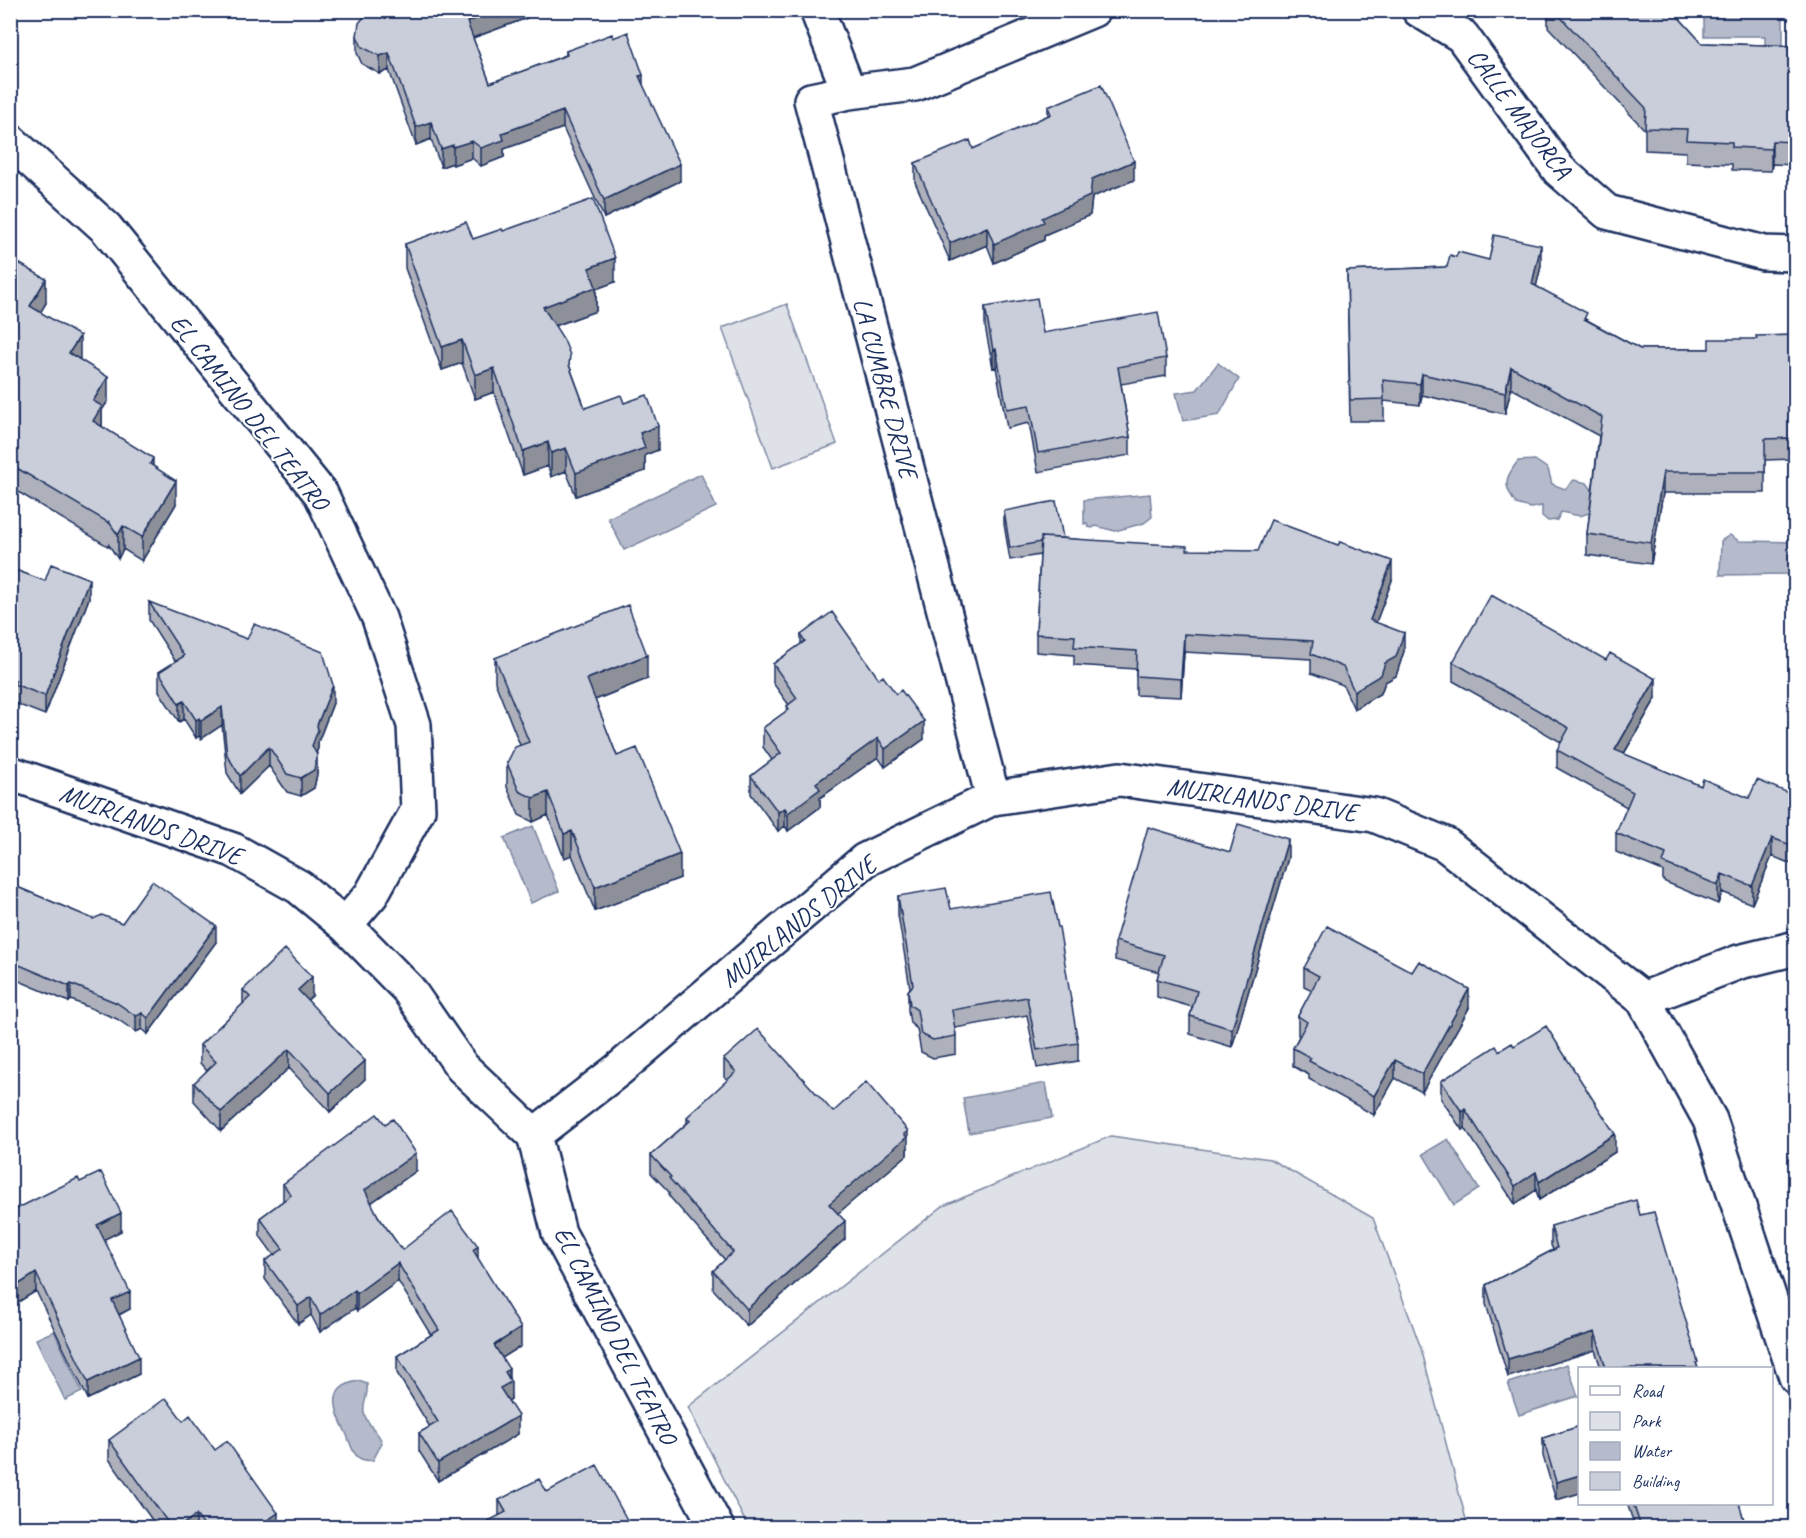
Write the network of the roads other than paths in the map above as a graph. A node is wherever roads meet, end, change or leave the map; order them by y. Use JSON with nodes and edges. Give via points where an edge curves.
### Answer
{"nodes":[{"id":1,"x":817,"y":10,"type":"edge"},
{"id":2,"x":1093,"y":10,"type":"edge"},
{"id":3,"x":1419,"y":10,"type":"edge"},
{"id":4,"x":849,"y":92,"type":"junction"},
{"id":5,"x":10,"y":141,"type":"edge"},
{"id":6,"x":1796,"y":254,"type":"edge"},
{"id":7,"x":10,"y":774,"type":"edge"},
{"id":8,"x":993,"y":798,"type":"junction"},
{"id":9,"x":345,"y":925,"type":"junction"},
{"id":10,"x":1796,"y":948,"type":"edge"},
{"id":11,"x":1643,"y":999,"type":"junction"},
{"id":12,"x":534,"y":1136,"type":"junction"},
{"id":13,"x":1796,"y":1377,"type":"edge"},
{"id":14,"x":717,"y":1527,"type":"edge"}],
"edges":[{"from":1,"to":4,"type":"street"},
{"from":2,"to":4,"type":"street","via":[[915,84]]},
{"from":3,"to":6,"type":"street","name":"CALLE MAJORCA","via":[[1462,36],[1558,170],[1607,212],[1764,253]]},
{"from":4,"to":8,"type":"street","name":"LA CUMBRE DRIVE","via":[[811,100]]},
{"from":5,"to":9,"type":"street","name":"EL CAMINO DEL TEATRO","via":[[106,228],[321,494],[379,618],[414,725],[418,810],[371,895]]},
{"from":7,"to":9,"type":"street","name":"MUIRLANDS DRIVE","via":[[233,850],[299,887]]},
{"from":8,"to":11,"type":"street","name":"MUIRLANDS DRIVE","via":[[1120,779],[1374,815],[1445,844]]},
{"from":8,"to":12,"type":"street","name":"MUIRLANDS DRIVE","via":[[865,860],[618,1070]]},
{"from":9,"to":12,"type":"street","name":"MUIRLANDS DRIVE","via":[[408,989],[462,1068]]},
{"from":10,"to":11,"type":"street","via":[[1739,962]]},
{"from":11,"to":13,"type":"street","name":"MUIRLANDS DRIVE","via":[[1710,1120]]},
{"from":12,"to":14,"type":"street","name":"EL CAMINO DEL TEATRO","via":[[559,1233]]}]}
